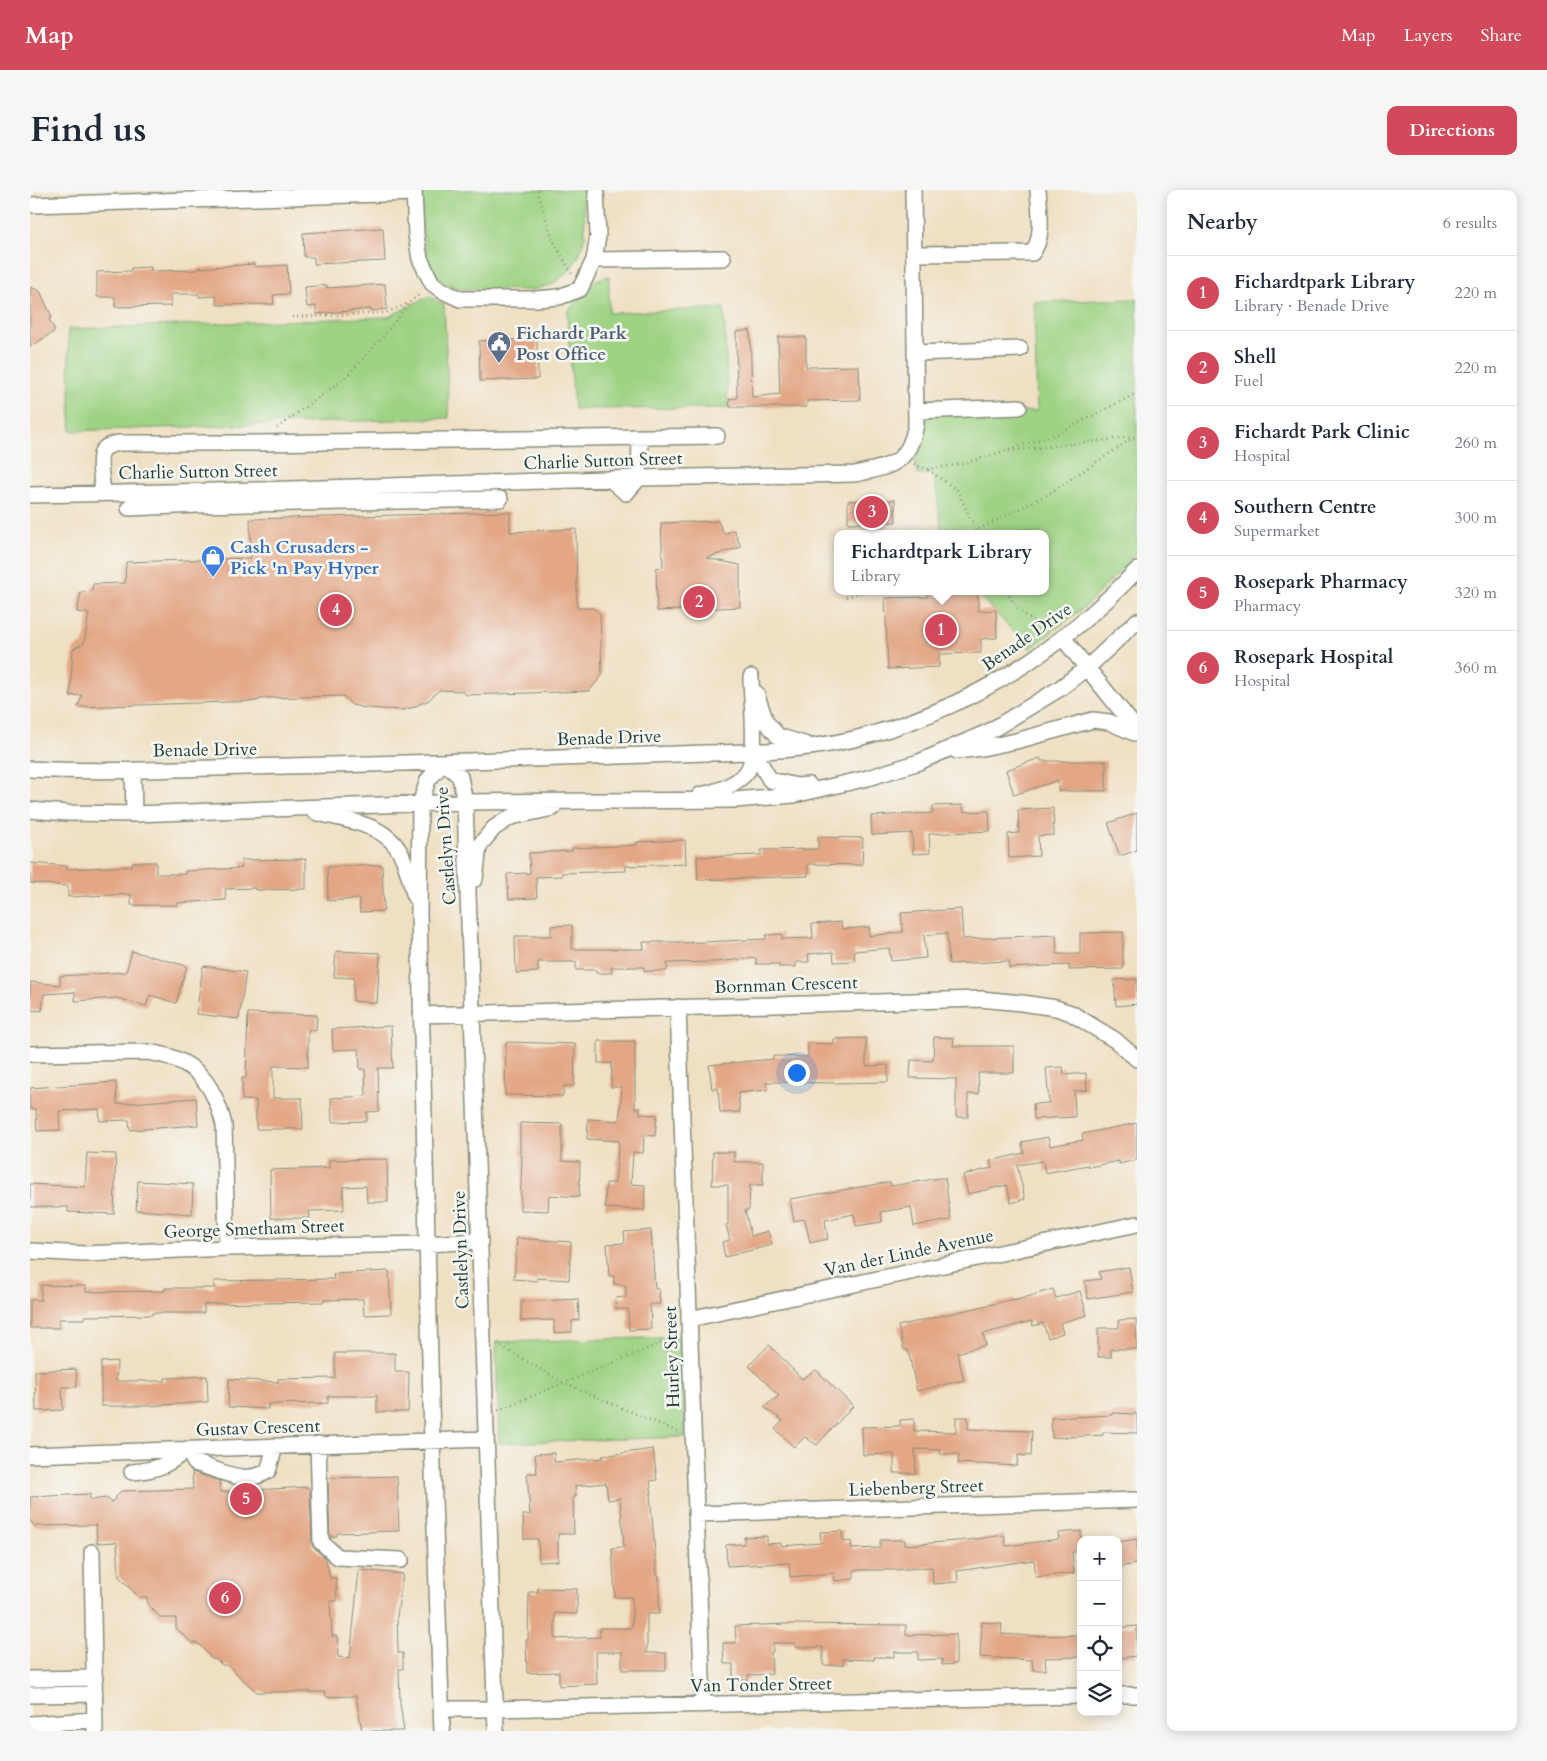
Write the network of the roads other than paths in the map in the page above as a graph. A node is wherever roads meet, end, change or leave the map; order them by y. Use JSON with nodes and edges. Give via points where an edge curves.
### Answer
{"nodes":[{"id":1,"x":596,"y":190,"type":"edge"},
{"id":2,"x":913,"y":190,"type":"edge"},
{"id":3,"x":1038,"y":190,"type":"edge"},
{"id":4,"x":414,"y":192,"type":"edge"},
{"id":5,"x":30,"y":204,"type":"edge"},
{"id":6,"x":914,"y":254,"type":"junction"},
{"id":7,"x":723,"y":258,"type":"dead end"},
{"id":8,"x":594,"y":260,"type":"junction"},
{"id":9,"x":1020,"y":349,"type":"dead end"},
{"id":10,"x":917,"y":353,"type":"junction"},
{"id":11,"x":1019,"y":407,"type":"dead end"},
{"id":12,"x":917,"y":411,"type":"junction"},
{"id":13,"x":717,"y":436,"type":"dead end"},
{"id":14,"x":640,"y":437,"type":"junction"},
{"id":15,"x":639,"y":478,"type":"junction"},
{"id":16,"x":109,"y":492,"type":"junction"},
{"id":17,"x":136,"y":492,"type":"junction"},
{"id":18,"x":30,"y":495,"type":"edge"},
{"id":19,"x":500,"y":499,"type":"dead end"},
{"id":20,"x":129,"y":508,"type":"junction"},
{"id":21,"x":1137,"y":570,"type":"edge"},
{"id":22,"x":1137,"y":621,"type":"edge"},
{"id":23,"x":1063,"y":638,"type":"junction"},
{"id":24,"x":1088,"y":667,"type":"junction"},
{"id":25,"x":1137,"y":732,"type":"edge"},
{"id":26,"x":816,"y":748,"type":"junction"},
{"id":27,"x":754,"y":752,"type":"junction"},
{"id":28,"x":942,"y":752,"type":"junction"},
{"id":29,"x":444,"y":762,"type":"junction"},
{"id":30,"x":30,"y":768,"type":"edge"},
{"id":31,"x":132,"y":770,"type":"junction"},
{"id":32,"x":868,"y":778,"type":"junction"},
{"id":33,"x":638,"y":800,"type":"junction"},
{"id":34,"x":589,"y":801,"type":"junction"},
{"id":35,"x":465,"y":802,"type":"junction"},
{"id":36,"x":420,"y":804,"type":"junction"},
{"id":37,"x":299,"y":808,"type":"junction"},
{"id":38,"x":30,"y":810,"type":"edge"},
{"id":39,"x":134,"y":814,"type":"junction"},
{"id":40,"x":419,"y":913,"type":"junction"},
{"id":41,"x":470,"y":922,"type":"junction"},
{"id":42,"x":678,"y":1007,"type":"junction"},
{"id":43,"x":473,"y":1014,"type":"junction"},
{"id":44,"x":421,"y":1015,"type":"junction"},
{"id":45,"x":30,"y":1054,"type":"edge"},
{"id":46,"x":1137,"y":1059,"type":"edge"},
{"id":47,"x":1137,"y":1224,"type":"edge"},
{"id":48,"x":480,"y":1241,"type":"junction"},
{"id":49,"x":427,"y":1244,"type":"junction"},
{"id":50,"x":227,"y":1248,"type":"junction"},
{"id":51,"x":30,"y":1251,"type":"edge"},
{"id":52,"x":690,"y":1325,"type":"junction"},
{"id":53,"x":486,"y":1439,"type":"junction"},
{"id":54,"x":432,"y":1441,"type":"junction"},
{"id":55,"x":318,"y":1444,"type":"junction"},
{"id":56,"x":273,"y":1446,"type":"junction"},
{"id":57,"x":187,"y":1449,"type":"junction"},
{"id":58,"x":30,"y":1455,"type":"edge"},
{"id":59,"x":132,"y":1472,"type":"dead end"},
{"id":60,"x":1137,"y":1500,"type":"edge"},
{"id":61,"x":696,"y":1514,"type":"junction"},
{"id":62,"x":92,"y":1552,"type":"dead end"},
{"id":63,"x":401,"y":1560,"type":"dead end"},
{"id":64,"x":95,"y":1678,"type":"junction"},
{"id":65,"x":30,"y":1679,"type":"edge"},
{"id":66,"x":95,"y":1694,"type":"junction"},
{"id":67,"x":30,"y":1695,"type":"edge"},
{"id":68,"x":1122,"y":1695,"type":"edge"},
{"id":69,"x":1137,"y":1695,"type":"edge"},
{"id":70,"x":1077,"y":1696,"type":"edge"},
{"id":71,"x":703,"y":1705,"type":"junction"},
{"id":72,"x":441,"y":1709,"type":"junction"},
{"id":73,"x":495,"y":1709,"type":"junction"},
{"id":74,"x":30,"y":1724,"type":"edge"},
{"id":75,"x":95,"y":1726,"type":"edge"},
{"id":76,"x":442,"y":1731,"type":"edge"},
{"id":77,"x":496,"y":1731,"type":"edge"}],
"edges":[{"from":1,"to":8,"type":"street","via":[[598,236]]},
{"from":2,"to":6,"type":"street"},
{"from":3,"to":6,"type":"street","via":[[1040,224],[1038,241],[1032,253]]},
{"from":4,"to":5,"type":"street"},
{"from":4,"to":8,"type":"street","via":[[420,259],[432,283],[460,299],[559,297],[580,289]]},
{"from":6,"to":10,"type":"street"},
{"from":7,"to":8,"type":"street"},
{"from":9,"to":10,"type":"street"},
{"from":10,"to":12,"type":"street"},
{"from":11,"to":12,"type":"street"},
{"from":12,"to":15,"type":"street","name":"Charlie Sutton Street","via":[[914,437],[901,459],[855,474]]},
{"from":13,"to":14,"type":"street"},
{"from":14,"to":15,"type":"street"},
{"from":14,"to":16,"type":"street","via":[[119,443],[103,449],[100,457]]},
{"from":15,"to":17,"type":"street","name":"Charlie Sutton Street"},
{"from":16,"to":17,"type":"street","name":"Charlie Sutton Street"},
{"from":16,"to":18,"type":"street","name":"Charlie Sutton Street"},
{"from":16,"to":20,"type":"street"},
{"from":17,"to":20,"type":"street"},
{"from":19,"to":20,"type":"street"},
{"from":21,"to":23,"type":"street","name":"Benade Drive"},
{"from":22,"to":24,"type":"street"},
{"from":23,"to":24,"type":"street"},
{"from":23,"to":26,"type":"street","name":"Benade Drive","via":[[993,685],[948,707],[871,735]]},
{"from":24,"to":25,"type":"street"},
{"from":24,"to":28,"type":"street","via":[[1013,718]]},
{"from":25,"to":28,"type":"street","via":[[1093,720],[982,748]]},
{"from":26,"to":27,"type":"street","name":"Benade Drive"},
{"from":26,"to":27,"type":"street","via":[[778,736],[766,722],[750,678]]},
{"from":27,"to":29,"type":"street","name":"Benade Drive"},
{"from":27,"to":32,"type":"street","via":[[770,780],[797,786]]},
{"from":27,"to":33,"type":"street","via":[[747,772],[724,788],[695,796]]},
{"from":28,"to":32,"type":"street"},
{"from":29,"to":31,"type":"street","name":"Benade Drive"},
{"from":29,"to":35,"type":"street","name":"Castlelyn Drive","via":[[460,777]]},
{"from":29,"to":36,"type":"street","name":"Castlelyn Drive","via":[[428,780]]},
{"from":30,"to":31,"type":"street","name":"Benade Drive"},
{"from":31,"to":39,"type":"street"},
{"from":32,"to":33,"type":"street","via":[[794,795],[735,800]]},
{"from":33,"to":34,"type":"street"},
{"from":34,"to":35,"type":"street"},
{"from":34,"to":41,"type":"street","via":[[511,817],[494,828],[479,846]]},
{"from":35,"to":36,"type":"street"},
{"from":35,"to":41,"type":"street","name":"Castlelyn Drive"},
{"from":36,"to":37,"type":"street"},
{"from":36,"to":40,"type":"street","name":"Castlelyn Drive"},
{"from":37,"to":39,"type":"street"},
{"from":37,"to":40,"type":"street","via":[[378,830],[391,839],[402,856]]},
{"from":38,"to":39,"type":"street"},
{"from":40,"to":44,"type":"street","name":"Castlelyn Drive"},
{"from":41,"to":43,"type":"street","name":"Castlelyn Drive"},
{"from":42,"to":43,"type":"street","name":"Bornman Crescent"},
{"from":42,"to":46,"type":"street","name":"Bornman Crescent","via":[[980,999],[1022,1003],[1071,1013],[1115,1040]]},
{"from":42,"to":52,"type":"street","name":"Hurley Street"},
{"from":43,"to":44,"type":"street","name":"Bornman Crescent"},
{"from":43,"to":48,"type":"street","name":"Castlelyn Drive"},
{"from":44,"to":49,"type":"street","name":"Castlelyn Drive"},
{"from":45,"to":50,"type":"street","via":[[164,1054],[186,1063],[203,1077],[214,1094],[224,1125]]},
{"from":47,"to":52,"type":"street","name":"Van der Linde Avenue"},
{"from":48,"to":49,"type":"street","name":"George Smetham Street"},
{"from":48,"to":53,"type":"street","name":"Castlelyn Drive"},
{"from":49,"to":50,"type":"street","name":"George Smetham Street"},
{"from":49,"to":54,"type":"street","name":"Castlelyn Drive"},
{"from":50,"to":51,"type":"street","name":"George Smetham Street","via":[[84,1254]]},
{"from":52,"to":61,"type":"street","name":"Hurley Street"},
{"from":53,"to":54,"type":"street","name":"Gustav Crescent"},
{"from":53,"to":73,"type":"street","name":"Castlelyn Drive"},
{"from":54,"to":55,"type":"street","name":"Gustav Crescent"},
{"from":54,"to":72,"type":"street","name":"Castlelyn Drive"},
{"from":55,"to":56,"type":"street","name":"Gustav Crescent"},
{"from":55,"to":63,"type":"street","via":[[321,1542],[338,1557]]},
{"from":56,"to":57,"type":"street","name":"Gustav Crescent"},
{"from":56,"to":57,"type":"street","via":[[268,1471],[252,1478],[238,1478],[196,1463]]},
{"from":57,"to":58,"type":"street","name":"Gustav Crescent"},
{"from":57,"to":59,"type":"street","via":[[168,1464]]},
{"from":60,"to":61,"type":"street","name":"Liebenberg Street"},
{"from":61,"to":71,"type":"street","name":"Hurley Street"},
{"from":62,"to":64,"type":"street"},
{"from":64,"to":65,"type":"street"},
{"from":64,"to":66,"type":"street"},
{"from":66,"to":67,"type":"street"},
{"from":66,"to":75,"type":"street"},
{"from":68,"to":69,"type":"street"},
{"from":70,"to":71,"type":"street","name":"Van Tonder Street"},
{"from":71,"to":73,"type":"street","name":"Van Tonder Street"},
{"from":72,"to":73,"type":"street","name":"Van Tonder Street"},
{"from":72,"to":76,"type":"street","name":"Castlelyn Drive"},
{"from":73,"to":77,"type":"street","name":"Castlelyn Drive"},
{"from":74,"to":75,"type":"street"}]}
